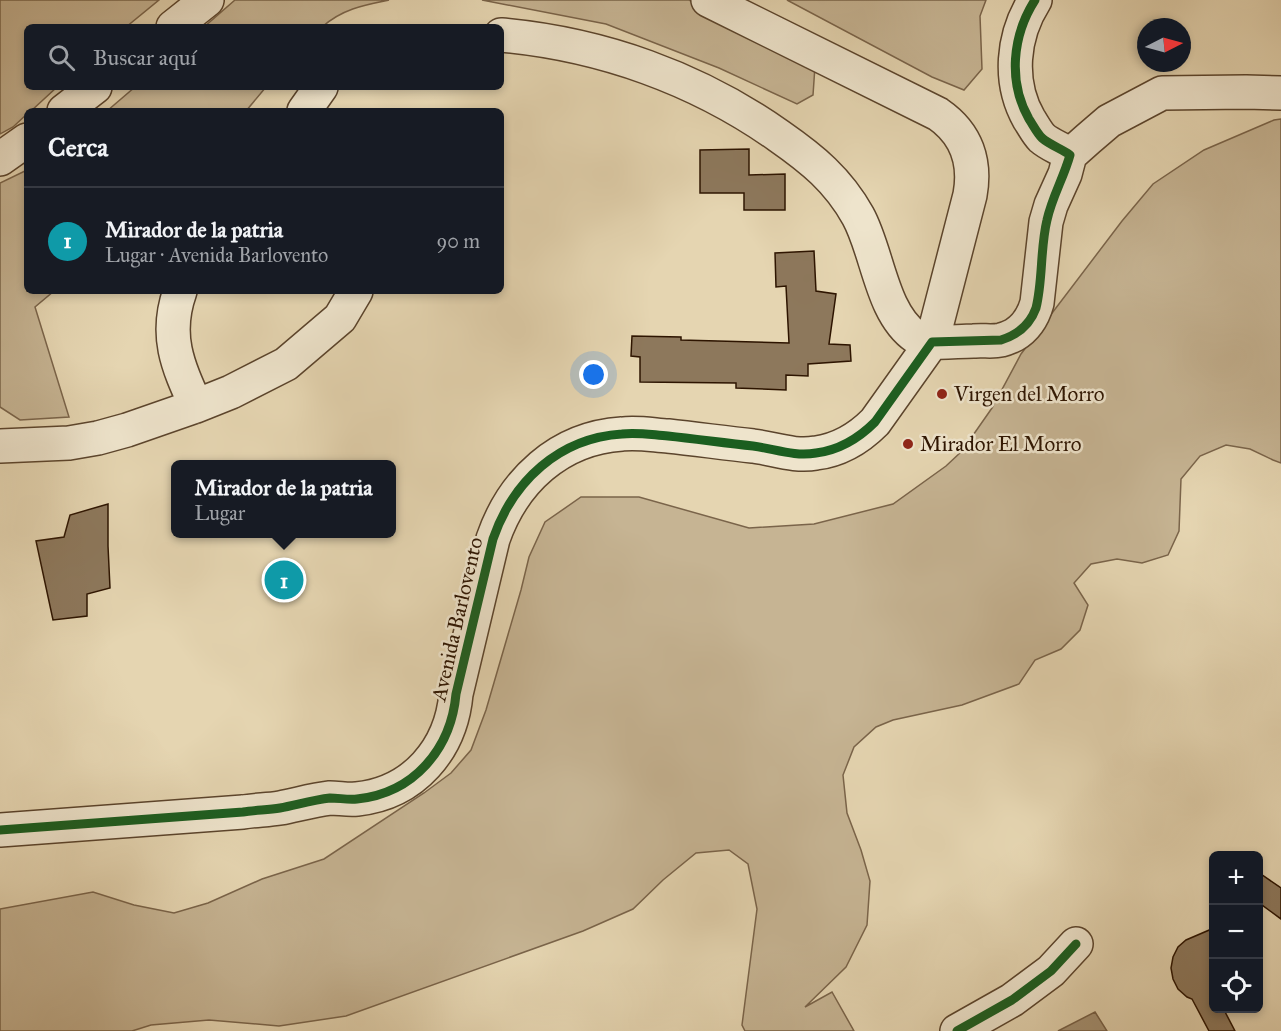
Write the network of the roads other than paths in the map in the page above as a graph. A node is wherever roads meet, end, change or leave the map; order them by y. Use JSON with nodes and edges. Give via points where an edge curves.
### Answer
{"nodes":[{"id":1,"x":207,"y":0,"type":"edge"},
{"id":2,"x":708,"y":0,"type":"edge"},
{"id":3,"x":1035,"y":0,"type":"edge"},
{"id":4,"x":176,"y":24,"type":"edge"},
{"id":5,"x":504,"y":36,"type":"edge"},
{"id":6,"x":91,"y":90,"type":"edge"},
{"id":7,"x":319,"y":90,"type":"edge"},
{"id":8,"x":1281,"y":93,"type":"edge"},
{"id":9,"x":68,"y":108,"type":"edge"},
{"id":10,"x":306,"y":108,"type":"edge"},
{"id":11,"x":24,"y":142,"type":"edge"},
{"id":12,"x":1070,"y":155,"type":"junction"},
{"id":13,"x":0,"y":159,"type":"edge"},
{"id":14,"x":179,"y":294,"type":"edge"},
{"id":15,"x":354,"y":294,"type":"edge"},
{"id":16,"x":932,"y":342,"type":"junction"},
{"id":17,"x":196,"y":406,"type":"junction"},
{"id":18,"x":0,"y":446,"type":"edge"},
{"id":19,"x":0,"y":830,"type":"edge"},
{"id":20,"x":1076,"y":944,"type":"dead end"},
{"id":21,"x":957,"y":1031,"type":"edge"}],
"edges":[{"from":1,"to":4,"type":"street"},
{"from":2,"to":16,"type":"street","via":[[938,114],[962,138],[971,162],[971,188]]},
{"from":3,"to":12,"type":"street","via":[[1022,24],[1016,50],[1018,90],[1027,116],[1042,138]]},
{"from":5,"to":16,"type":"street","via":[[592,50],[638,64],[684,81],[768,128],[826,172],[850,201],[896,314],[918,339]]},
{"from":6,"to":9,"type":"street"},
{"from":7,"to":10,"type":"street"},
{"from":8,"to":12,"type":"street","via":[[1162,93],[1109,121]]},
{"from":11,"to":13,"type":"street"},
{"from":12,"to":16,"type":"street","via":[[1046,222],[1037,303],[1028,323],[1001,340]]},
{"from":14,"to":17,"type":"street","via":[[173,324],[175,350]]},
{"from":15,"to":17,"type":"street","via":[[340,318],[285,364]]},
{"from":16,"to":19,"type":"street","name":"Avenida Barlovento","via":[[875,422],[837,448],[815,454],[792,454],[769,448],[623,434],[588,440],[541,466],[517,492],[499,523],[448,733],[426,765],[406,782],[357,799],[331,798],[252,811]]},
{"from":17,"to":18,"type":"street","via":[[98,438]]},
{"from":20,"to":21,"type":"street","via":[[1051,971],[1012,1000]]}]}
